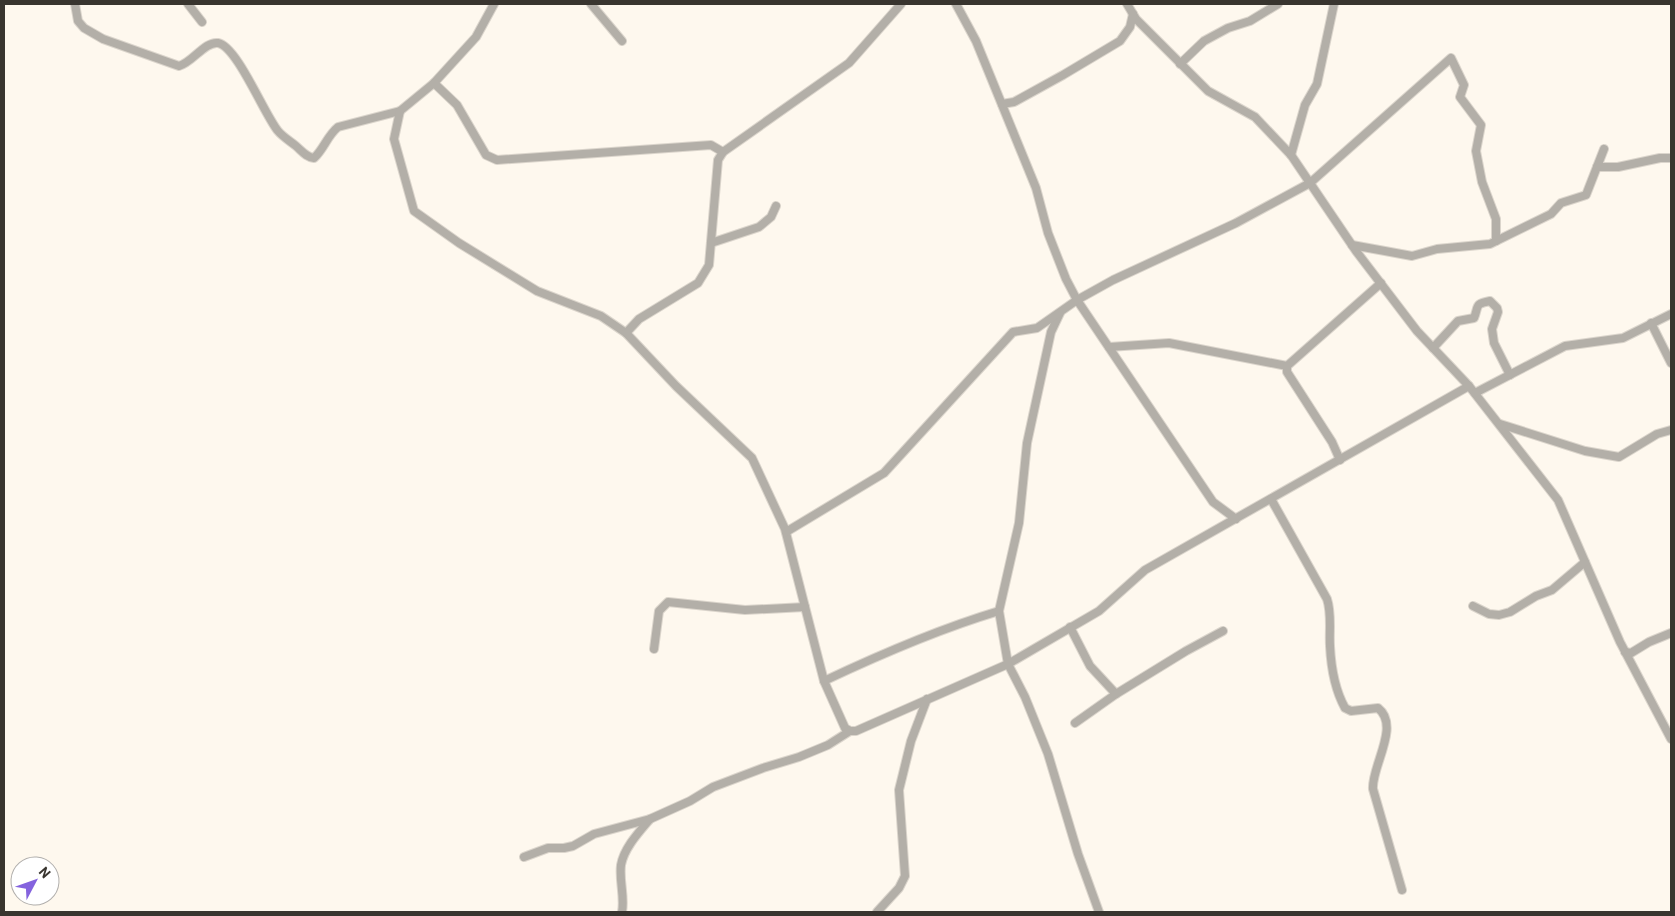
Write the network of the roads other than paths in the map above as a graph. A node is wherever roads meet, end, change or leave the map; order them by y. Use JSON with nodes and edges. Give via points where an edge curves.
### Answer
{"nodes":[{"id":1,"x":75,"y":4,"type":"edge"},
{"id":2,"x":188,"y":4,"type":"edge"},
{"id":3,"x":494,"y":4,"type":"edge"},
{"id":4,"x":591,"y":4,"type":"edge"},
{"id":5,"x":901,"y":4,"type":"edge"},
{"id":6,"x":956,"y":4,"type":"edge"},
{"id":7,"x":1127,"y":4,"type":"edge"},
{"id":8,"x":1278,"y":4,"type":"edge"},
{"id":9,"x":1334,"y":4,"type":"edge"},
{"id":10,"x":1133,"y":14,"type":"junction"},
{"id":11,"x":202,"y":22,"type":"dead end"},
{"id":12,"x":622,"y":41,"type":"dead end"},
{"id":13,"x":1180,"y":64,"type":"junction"},
{"id":14,"x":434,"y":82,"type":"junction"},
{"id":15,"x":1002,"y":104,"type":"junction"},
{"id":16,"x":400,"y":111,"type":"junction"},
{"id":17,"x":1604,"y":149,"type":"dead end"},
{"id":18,"x":723,"y":152,"type":"junction"},
{"id":19,"x":1291,"y":154,"type":"junction"},
{"id":20,"x":1671,"y":158,"type":"edge"},
{"id":21,"x":1597,"y":167,"type":"junction"},
{"id":22,"x":1310,"y":182,"type":"junction"},
{"id":23,"x":776,"y":206,"type":"dead end"},
{"id":24,"x":1496,"y":241,"type":"junction"},
{"id":25,"x":711,"y":243,"type":"junction"},
{"id":26,"x":1352,"y":245,"type":"junction"},
{"id":27,"x":1381,"y":283,"type":"junction"},
{"id":28,"x":1077,"y":300,"type":"junction"},
{"id":29,"x":1061,"y":312,"type":"junction"},
{"id":30,"x":1671,"y":314,"type":"edge"},
{"id":31,"x":1651,"y":323,"type":"junction"},
{"id":32,"x":626,"y":334,"type":"junction"},
{"id":33,"x":1109,"y":347,"type":"junction"},
{"id":34,"x":1433,"y":348,"type":"junction"},
{"id":35,"x":1671,"y":363,"type":"edge"},
{"id":36,"x":1287,"y":366,"type":"junction"},
{"id":37,"x":1510,"y":375,"type":"junction"},
{"id":38,"x":1469,"y":386,"type":"junction"},
{"id":39,"x":1475,"y":393,"type":"junction"},
{"id":40,"x":1499,"y":424,"type":"junction"},
{"id":41,"x":1671,"y":430,"type":"edge"},
{"id":42,"x":1340,"y":460,"type":"junction"},
{"id":43,"x":1271,"y":499,"type":"junction"},
{"id":44,"x":1236,"y":519,"type":"junction"},
{"id":45,"x":786,"y":532,"type":"junction"},
{"id":46,"x":1585,"y":562,"type":"junction"},
{"id":47,"x":1473,"y":606,"type":"dead end"},
{"id":48,"x":805,"y":608,"type":"junction"},
{"id":49,"x":999,"y":611,"type":"junction"},
{"id":50,"x":1070,"y":627,"type":"junction"},
{"id":51,"x":1223,"y":631,"type":"dead end"},
{"id":52,"x":1671,"y":633,"type":"edge"},
{"id":53,"x":654,"y":649,"type":"dead end"},
{"id":54,"x":1625,"y":652,"type":"junction"},
{"id":55,"x":1008,"y":664,"type":"junction"},
{"id":56,"x":824,"y":681,"type":"junction"},
{"id":57,"x":1116,"y":694,"type":"junction"},
{"id":58,"x":927,"y":699,"type":"junction"},
{"id":59,"x":1075,"y":723,"type":"dead end"},
{"id":60,"x":850,"y":731,"type":"junction"},
{"id":61,"x":1671,"y":739,"type":"edge"},
{"id":62,"x":650,"y":819,"type":"junction"},
{"id":63,"x":524,"y":857,"type":"dead end"},
{"id":64,"x":1402,"y":890,"type":"dead end"},
{"id":65,"x":622,"y":912,"type":"edge"},
{"id":66,"x":877,"y":912,"type":"edge"},
{"id":67,"x":1099,"y":912,"type":"edge"}],
"edges":[{"from":1,"to":16,"type":"street","via":[[78,21],[84,28],[103,39],[179,66],[211,44],[226,47],[278,132],[308,157],[314,158],[321,152],[330,134],[338,127]]},
{"from":2,"to":11,"type":"street"},
{"from":3,"to":14,"type":"street","via":[[476,37]]},
{"from":4,"to":12,"type":"street"},
{"from":5,"to":18,"type":"street","via":[[849,63]]},
{"from":6,"to":15,"type":"street","via":[[976,41]]},
{"from":7,"to":10,"type":"street"},
{"from":8,"to":13,"type":"street","via":[[1250,21],[1204,41]]},
{"from":9,"to":19,"type":"street","via":[[1317,84],[1305,105]]},
{"from":10,"to":13,"type":"street"},
{"from":10,"to":15,"type":"street","via":[[1130,27],[1120,41],[1014,102]]},
{"from":13,"to":19,"type":"street","via":[[1208,91],[1255,117]]},
{"from":14,"to":16,"type":"street"},
{"from":14,"to":18,"type":"street","via":[[457,105],[486,155],[497,160],[711,145]]},
{"from":15,"to":28,"type":"street","via":[[1036,188],[1048,233]]},
{"from":16,"to":32,"type":"street","via":[[394,139],[414,211],[537,291],[600,316]]},
{"from":17,"to":21,"type":"street"},
{"from":18,"to":25,"type":"street","via":[[718,160]]},
{"from":19,"to":22,"type":"street"},
{"from":20,"to":21,"type":"street","via":[[1618,167]]},
{"from":21,"to":24,"type":"street","via":[[1586,195],[1561,202],[1551,214]]},
{"from":22,"to":24,"type":"street","via":[[1451,58],[1464,86],[1460,97],[1481,125],[1476,151],[1482,182],[1496,219]]},
{"from":22,"to":26,"type":"street"},
{"from":22,"to":28,"type":"street","via":[[1236,223]]},
{"from":23,"to":25,"type":"street","via":[[771,217],[759,227]]},
{"from":24,"to":26,"type":"street","via":[[1412,256]]},
{"from":25,"to":32,"type":"street","via":[[709,265],[698,283],[639,319]]},
{"from":26,"to":27,"type":"street"},
{"from":27,"to":34,"type":"street"},
{"from":27,"to":36,"type":"street"},
{"from":28,"to":29,"type":"street"},
{"from":28,"to":33,"type":"street"},
{"from":29,"to":45,"type":"street","via":[[1037,328],[1013,332],[884,473]]},
{"from":29,"to":49,"type":"street","via":[[1051,332],[1027,443],[1019,523]]},
{"from":30,"to":31,"type":"street"},
{"from":31,"to":35,"type":"street"},
{"from":31,"to":37,"type":"street","via":[[1623,338],[1565,346]]},
{"from":32,"to":45,"type":"street","via":[[752,458]]},
{"from":33,"to":36,"type":"street","via":[[1169,344]]},
{"from":33,"to":44,"type":"street","via":[[1213,502]]},
{"from":34,"to":37,"type":"street","via":[[1458,320],[1474,318],[1478,304],[1490,301],[1498,312],[1492,330],[1495,347]]},
{"from":34,"to":38,"type":"street"},
{"from":36,"to":42,"type":"street","via":[[1287,372]]},
{"from":37,"to":39,"type":"street"},
{"from":38,"to":39,"type":"street"},
{"from":38,"to":42,"type":"street"},
{"from":39,"to":40,"type":"street"},
{"from":40,"to":41,"type":"street","via":[[1584,451],[1619,457]]},
{"from":40,"to":46,"type":"street","via":[[1558,500]]},
{"from":42,"to":43,"type":"street"},
{"from":43,"to":44,"type":"street"},
{"from":43,"to":64,"type":"street","via":[[1327,599],[1335,678],[1345,708],[1351,711],[1378,708],[1385,716],[1385,742],[1372,789]]},
{"from":44,"to":50,"type":"street","via":[[1145,570],[1099,611]]},
{"from":45,"to":48,"type":"street"},
{"from":46,"to":47,"type":"street","via":[[1552,590],[1510,612],[1500,615]]},
{"from":46,"to":54,"type":"street"},
{"from":48,"to":53,"type":"street","via":[[745,610],[668,602],[659,611]]},
{"from":48,"to":56,"type":"street"},
{"from":49,"to":55,"type":"street"},
{"from":49,"to":56,"type":"street","via":[[953,625]]},
{"from":50,"to":55,"type":"street"},
{"from":50,"to":57,"type":"street","via":[[1090,666]]},
{"from":51,"to":57,"type":"street"},
{"from":52,"to":54,"type":"street","via":[[1631,653]]},
{"from":54,"to":61,"type":"street"},
{"from":55,"to":58,"type":"street"},
{"from":55,"to":67,"type":"street","via":[[1048,754]]},
{"from":56,"to":60,"type":"street","via":[[845,728]]},
{"from":57,"to":59,"type":"street"},
{"from":58,"to":60,"type":"street"},
{"from":58,"to":66,"type":"street","via":[[911,741],[899,790],[905,876],[899,888]]},
{"from":60,"to":62,"type":"street","via":[[828,745],[713,787]]},
{"from":62,"to":63,"type":"street","via":[[594,834],[573,846],[548,848]]},
{"from":62,"to":65,"type":"street","via":[[621,866]]}]}
